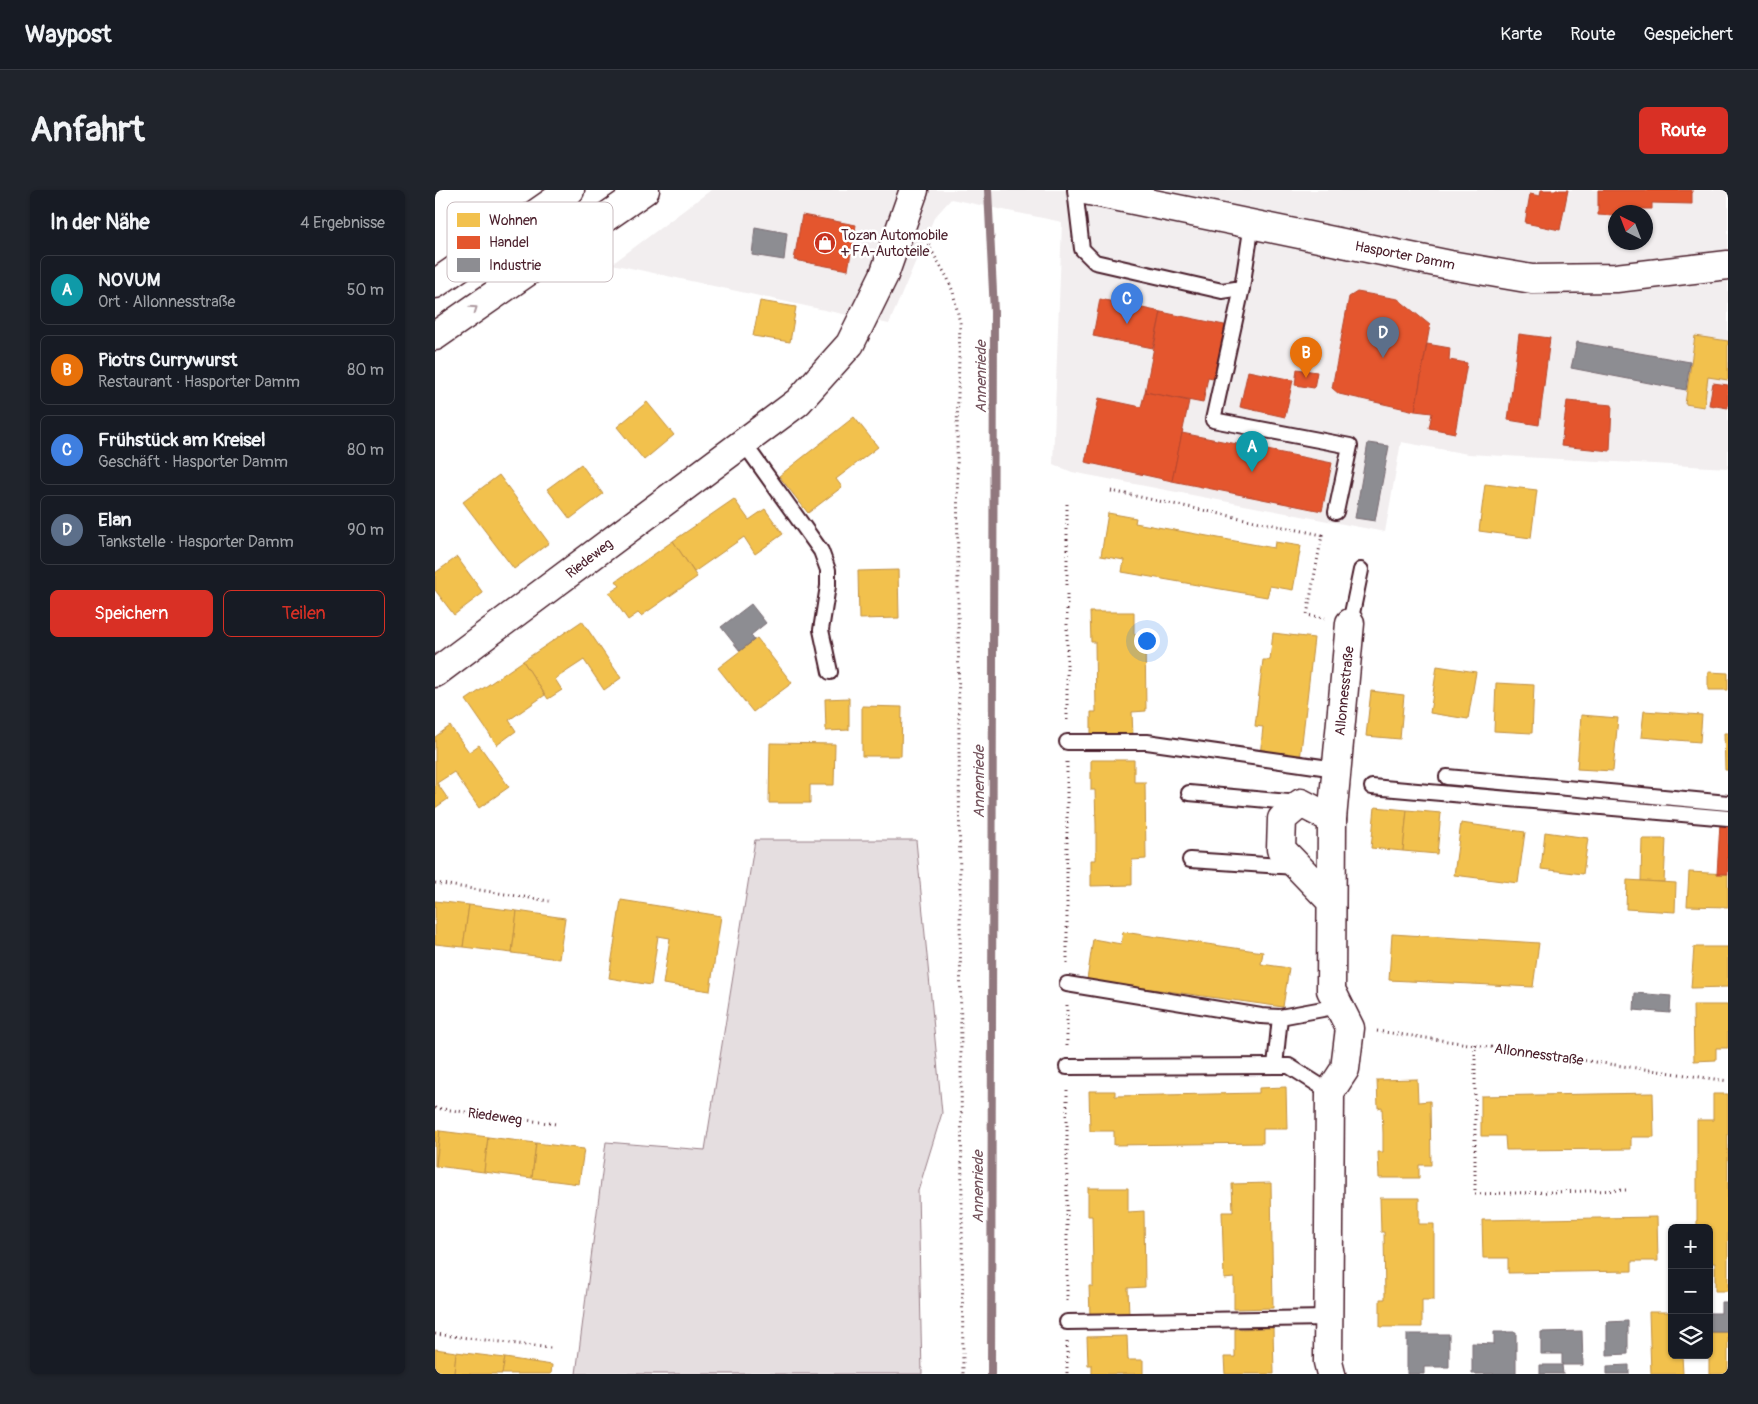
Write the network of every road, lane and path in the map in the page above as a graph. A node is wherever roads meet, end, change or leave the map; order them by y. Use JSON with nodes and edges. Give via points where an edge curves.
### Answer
{"nodes":[{"id":1,"x":570,"y":190,"type":"edge"},
{"id":2,"x":645,"y":190,"type":"edge"},
{"id":3,"x":1075,"y":190,"type":"edge"},
{"id":4,"x":1085,"y":190,"type":"edge"},
{"id":5,"x":912,"y":197,"type":"edge"},
{"id":6,"x":553,"y":202,"type":"edge"},
{"id":7,"x":613,"y":212,"type":"edge"},
{"id":8,"x":1252,"y":224,"type":"junction"},
{"id":9,"x":1728,"y":265,"type":"edge"},
{"id":10,"x":447,"y":276,"type":"edge"},
{"id":11,"x":513,"y":282,"type":"edge"},
{"id":12,"x":435,"y":284,"type":"edge"},
{"id":13,"x":1242,"y":288,"type":"junction"},
{"id":14,"x":435,"y":336,"type":"edge"},
{"id":15,"x":743,"y":442,"type":"junction"},
{"id":16,"x":1111,"y":491,"type":"dead end"},
{"id":17,"x":1067,"y":504,"type":"dead end"},
{"id":18,"x":1336,"y":512,"type":"dead end"},
{"id":19,"x":1361,"y":570,"type":"dead end"},
{"id":20,"x":1350,"y":623,"type":"junction"},
{"id":21,"x":830,"y":672,"type":"dead end"},
{"id":22,"x":435,"y":674,"type":"edge"},
{"id":23,"x":1067,"y":742,"type":"junction"},
{"id":24,"x":1336,"y":768,"type":"junction"},
{"id":25,"x":1447,"y":777,"type":"dead end"},
{"id":26,"x":1372,"y":787,"type":"dead end"},
{"id":27,"x":1189,"y":793,"type":"dead end"},
{"id":28,"x":1301,"y":803,"type":"junction"},
{"id":29,"x":1728,"y":803,"type":"edge"},
{"id":30,"x":1728,"y":818,"type":"edge"},
{"id":31,"x":1332,"y":819,"type":"junction"},
{"id":32,"x":1190,"y":860,"type":"dead end"},
{"id":33,"x":1298,"y":867,"type":"junction"},
{"id":34,"x":435,"y":883,"type":"edge"},
{"id":35,"x":549,"y":901,"type":"dead end"},
{"id":36,"x":1331,"y":901,"type":"junction"},
{"id":37,"x":1067,"y":984,"type":"junction"},
{"id":38,"x":1280,"y":1017,"type":"junction"},
{"id":39,"x":1344,"y":1017,"type":"junction"},
{"id":40,"x":1475,"y":1044,"type":"junction"},
{"id":41,"x":1275,"y":1066,"type":"junction"},
{"id":42,"x":1067,"y":1067,"type":"junction"},
{"id":43,"x":1728,"y":1081,"type":"edge"},
{"id":44,"x":1330,"y":1092,"type":"junction"},
{"id":45,"x":435,"y":1108,"type":"edge"},
{"id":46,"x":556,"y":1124,"type":"dead end"},
{"id":47,"x":1627,"y":1190,"type":"dead end"},
{"id":48,"x":1329,"y":1318,"type":"junction"},
{"id":49,"x":1067,"y":1322,"type":"junction"},
{"id":50,"x":435,"y":1334,"type":"edge"},
{"id":51,"x":551,"y":1348,"type":"dead end"},
{"id":52,"x":963,"y":1374,"type":"edge"},
{"id":53,"x":1067,"y":1374,"type":"edge"},
{"id":54,"x":1331,"y":1374,"type":"edge"}],
"edges":[{"from":1,"to":6,"type":"main road"},
{"from":7,"to":2,"type":"main road","one_way":true},
{"from":3,"to":13,"type":"lane","via":[[1082,249],[1095,262],[1222,291]]},
{"from":4,"to":8,"type":"main road","name":"Hasporter Damm"},
{"from":5,"to":15,"type":"main road","name":"Riedeweg","via":[[884,275],[850,344],[798,402]]},
{"from":5,"to":52,"type":"path","via":[[928,217],[930,248],[948,279],[960,323],[957,430]]},
{"from":8,"to":9,"type":"main road","name":"Hasporter Damm","via":[[1532,279],[1616,278]]},
{"from":8,"to":13,"type":"lane"},
{"from":10,"to":12,"type":"main road"},
{"from":14,"to":11,"type":"main road","one_way":true},
{"from":13,"to":18,"type":"lane","via":[[1213,420],[1349,446]]},
{"from":15,"to":21,"type":"lane","via":[[821,552],[828,570],[821,630]]},
{"from":15,"to":22,"type":"main road","name":"Riedeweg"},
{"from":16,"to":20,"type":"path","via":[[1323,535],[1307,615]]},
{"from":17,"to":23,"type":"path"},
{"from":19,"to":20,"type":"lane"},
{"from":20,"to":24,"type":"main road","name":"Allonnesstraße"},
{"from":23,"to":24,"type":"lane","via":[[1147,742]]},
{"from":23,"to":37,"type":"path"},
{"from":24,"to":31,"type":"main road","name":"Allonnesstraße"},
{"from":25,"to":29,"type":"lane"},
{"from":26,"to":30,"type":"lane"},
{"from":27,"to":28,"type":"lane"},
{"from":28,"to":31,"type":"main road"},
{"from":28,"to":33,"type":"main road","via":[[1282,819],[1281,849]]},
{"from":31,"to":36,"type":"main road","name":"Allonnesstraße"},
{"from":32,"to":33,"type":"lane"},
{"from":33,"to":36,"type":"main road"},
{"from":34,"to":35,"type":"path"},
{"from":36,"to":39,"type":"main road","name":"Allonnesstraße","via":[[1331,990]]},
{"from":37,"to":38,"type":"lane"},
{"from":37,"to":42,"type":"path"},
{"from":38,"to":39,"type":"lane"},
{"from":38,"to":41,"type":"lane"},
{"from":39,"to":40,"type":"path","name":"Allonnesstraße"},
{"from":39,"to":44,"type":"main road","name":"Allonnesstraße","via":[[1345,1069]]},
{"from":40,"to":43,"type":"path","name":"Allonnesstraße"},
{"from":40,"to":47,"type":"path","via":[[1475,1194]]},
{"from":41,"to":42,"type":"lane"},
{"from":41,"to":44,"type":"lane","via":[[1289,1066]]},
{"from":42,"to":49,"type":"path"},
{"from":44,"to":48,"type":"main road"},
{"from":45,"to":46,"type":"path","name":"Riedeweg"},
{"from":48,"to":49,"type":"lane"},
{"from":48,"to":54,"type":"main road","via":[[1328,1362]]},
{"from":49,"to":53,"type":"path"},
{"from":50,"to":51,"type":"path"}]}
